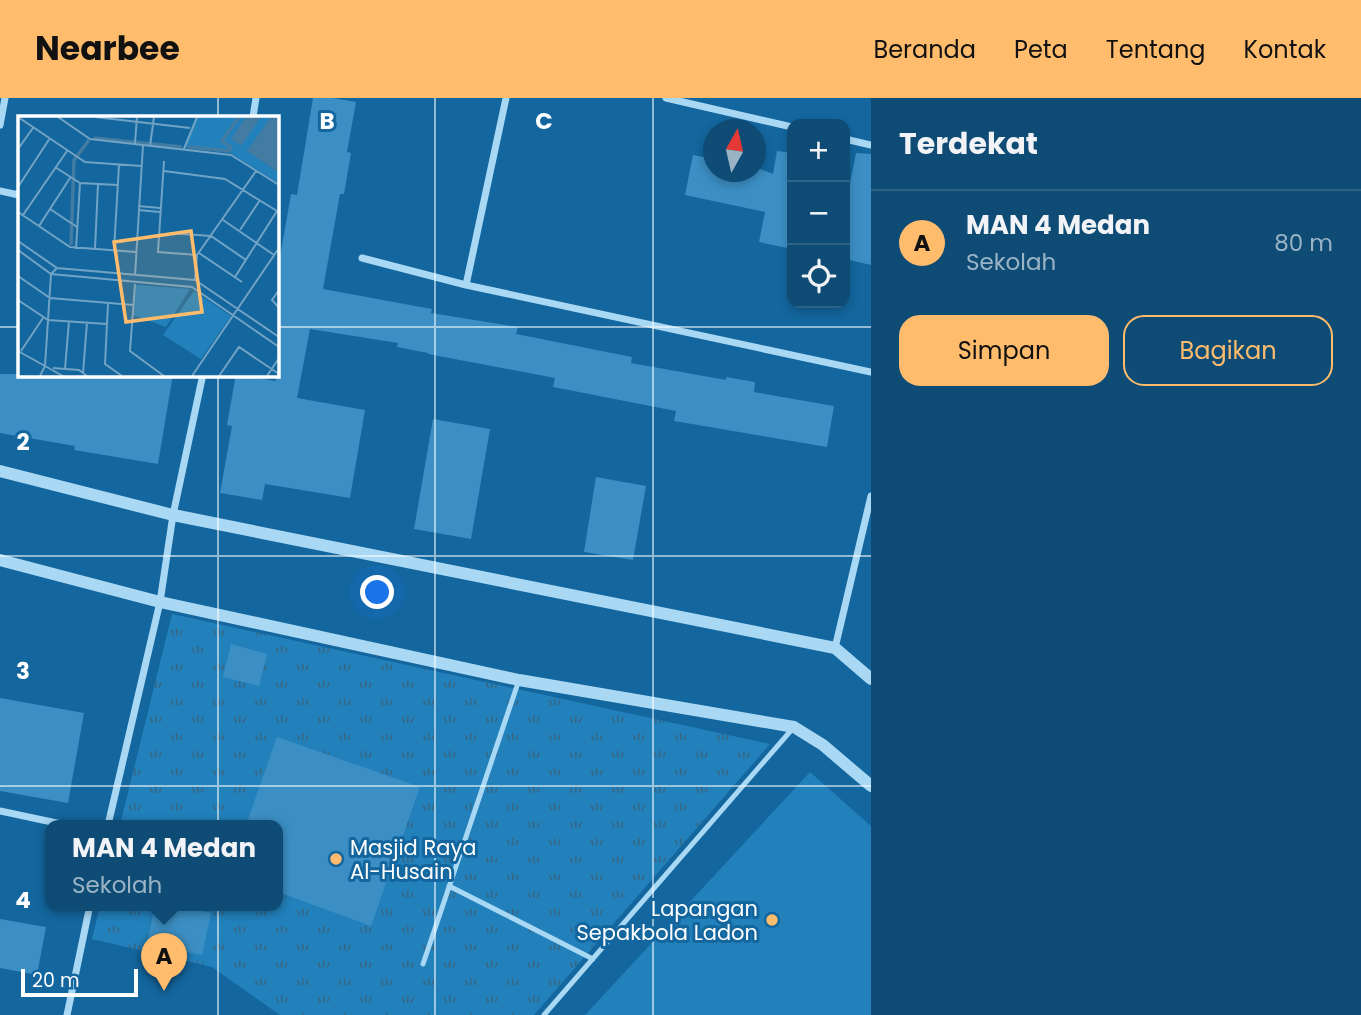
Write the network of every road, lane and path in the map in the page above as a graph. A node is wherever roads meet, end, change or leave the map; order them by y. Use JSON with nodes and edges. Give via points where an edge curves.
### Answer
{"nodes":[{"id":1,"x":5,"y":98,"type":"edge"},
{"id":2,"x":256,"y":98,"type":"edge"},
{"id":3,"x":506,"y":98,"type":"edge"},
{"id":4,"x":666,"y":98,"type":"edge"},
{"id":5,"x":253,"y":116,"type":"edge"},
{"id":6,"x":0,"y":125,"type":"edge"},
{"id":7,"x":787,"y":126,"type":"edge"},
{"id":8,"x":850,"y":140,"type":"edge"},
{"id":9,"x":871,"y":145,"type":"edge"},
{"id":10,"x":0,"y":191,"type":"edge"},
{"id":11,"x":18,"y":195,"type":"edge"},
{"id":12,"x":362,"y":258,"type":"dead end"},
{"id":13,"x":466,"y":285,"type":"junction"},
{"id":14,"x":871,"y":372,"type":"edge"},
{"id":15,"x":203,"y":376,"type":"edge"},
{"id":16,"x":0,"y":471,"type":"edge"},
{"id":17,"x":871,"y":496,"type":"edge"},
{"id":18,"x":173,"y":515,"type":"junction"},
{"id":19,"x":0,"y":561,"type":"edge"},
{"id":20,"x":160,"y":603,"type":"junction"},
{"id":21,"x":835,"y":648,"type":"junction"},
{"id":22,"x":871,"y":679,"type":"edge"},
{"id":23,"x":519,"y":680,"type":"junction"},
{"id":24,"x":793,"y":727,"type":"junction"},
{"id":25,"x":871,"y":786,"type":"edge"},
{"id":26,"x":0,"y":811,"type":"edge"},
{"id":27,"x":109,"y":820,"type":"edge"},
{"id":28,"x":45,"y":821,"type":"edge"},
{"id":29,"x":449,"y":886,"type":"junction"},
{"id":30,"x":89,"y":911,"type":"edge"},
{"id":31,"x":593,"y":959,"type":"junction"},
{"id":32,"x":423,"y":964,"type":"dead end"},
{"id":33,"x":67,"y":1015,"type":"edge"},
{"id":34,"x":544,"y":1015,"type":"edge"}],
"edges":[{"from":1,"to":6,"type":"street"},
{"from":2,"to":5,"type":"street"},
{"from":3,"to":13,"type":"street"},
{"from":4,"to":7,"type":"street"},
{"from":8,"to":9,"type":"street"},
{"from":10,"to":11,"type":"street"},
{"from":12,"to":13,"type":"street"},
{"from":13,"to":14,"type":"street"},
{"from":15,"to":18,"type":"street"},
{"from":16,"to":18,"type":"street"},
{"from":17,"to":21,"type":"street"},
{"from":18,"to":20,"type":"street"},
{"from":18,"to":21,"type":"street"},
{"from":19,"to":20,"type":"street"},
{"from":20,"to":23,"type":"street"},
{"from":20,"to":27,"type":"street"},
{"from":21,"to":22,"type":"street"},
{"from":23,"to":24,"type":"street"},
{"from":23,"to":29,"type":"lane"},
{"from":24,"to":25,"type":"street","via":[[823,745]]},
{"from":24,"to":31,"type":"lane"},
{"from":26,"to":28,"type":"street"},
{"from":29,"to":31,"type":"lane"},
{"from":29,"to":32,"type":"lane"},
{"from":30,"to":33,"type":"street"},
{"from":31,"to":34,"type":"lane"}]}
